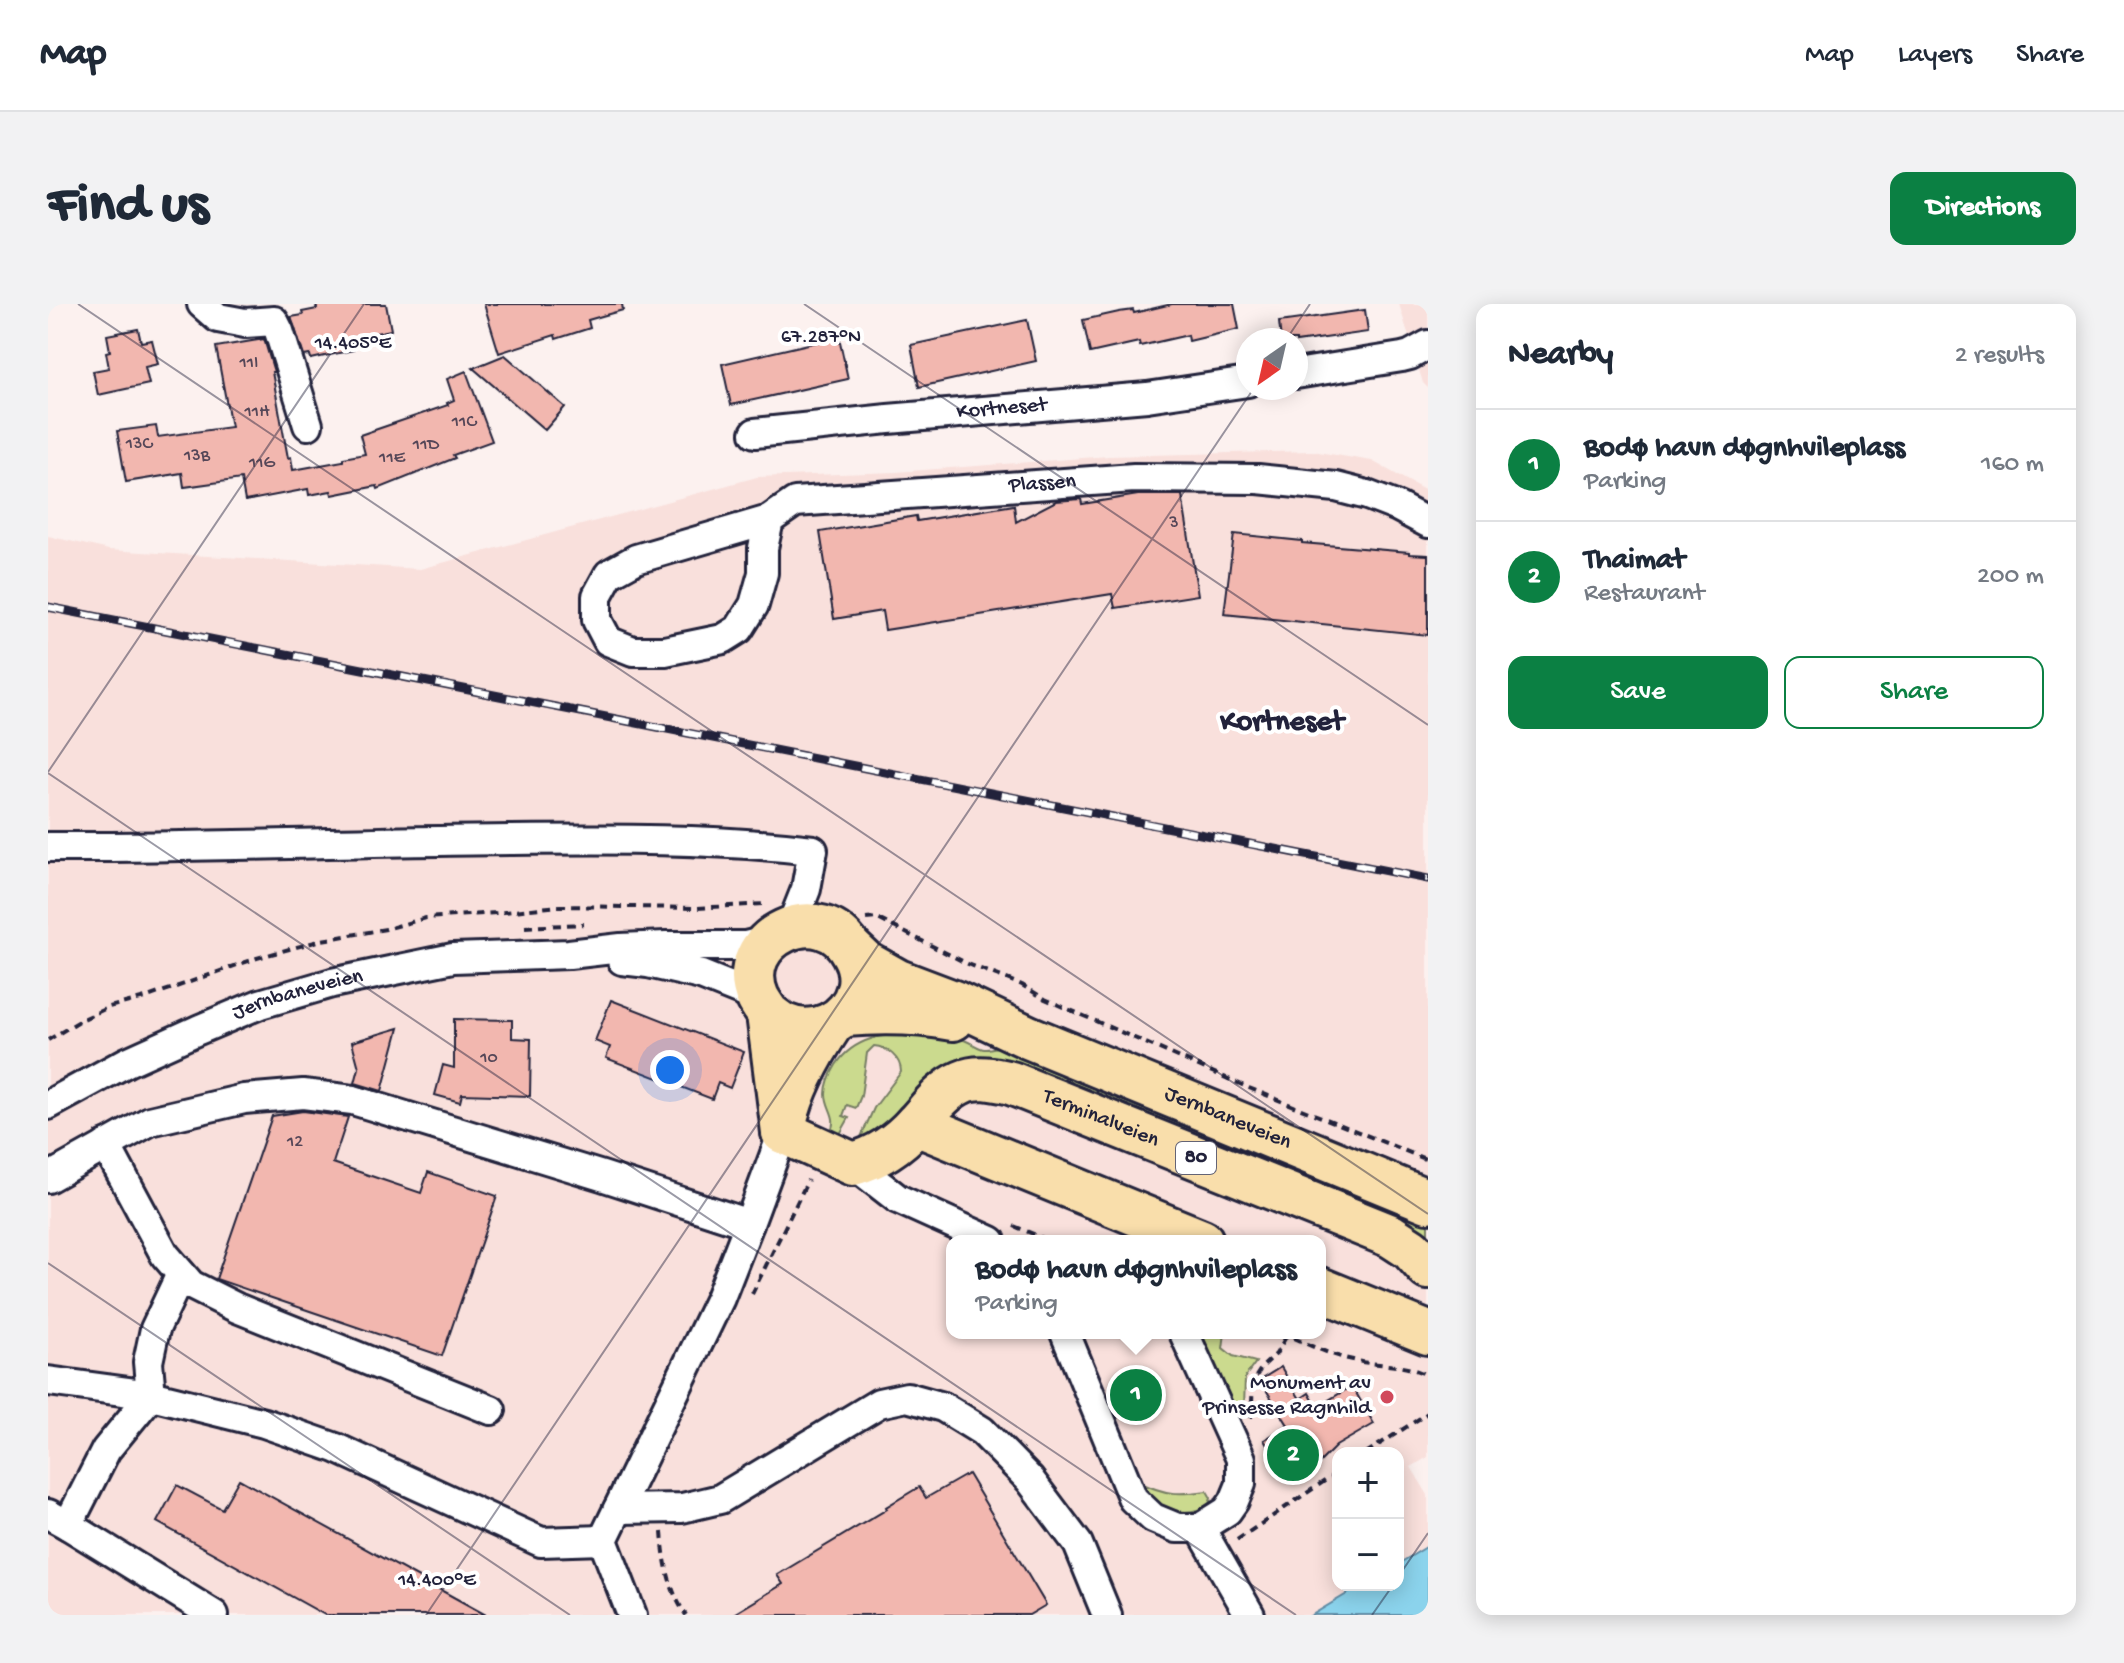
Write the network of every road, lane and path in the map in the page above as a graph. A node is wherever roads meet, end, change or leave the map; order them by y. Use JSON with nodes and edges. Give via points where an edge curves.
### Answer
{"nodes":[{"id":1,"x":202,"y":304,"type":"edge"},
{"id":2,"x":1428,"y":345,"type":"edge"},
{"id":3,"x":1308,"y":372,"type":"edge"},
{"id":4,"x":1236,"y":384,"type":"edge"},
{"id":5,"x":308,"y":425,"type":"dead end"},
{"id":6,"x":755,"y":433,"type":"dead end"},
{"id":7,"x":769,"y":520,"type":"junction"},
{"id":8,"x":1428,"y":523,"type":"edge"},
{"id":9,"x":48,"y":847,"type":"edge"},
{"id":10,"x":781,"y":933,"type":"junction"},
{"id":11,"x":855,"y":934,"type":"junction"},
{"id":12,"x":569,"y":954,"type":"junction"},
{"id":13,"x":763,"y":1006,"type":"junction"},
{"id":14,"x":837,"y":1020,"type":"junction"},
{"id":15,"x":1028,"y":1037,"type":"junction"},
{"id":16,"x":48,"y":1105,"type":"edge"},
{"id":17,"x":916,"y":1124,"type":"junction"},
{"id":18,"x":783,"y":1132,"type":"junction"},
{"id":19,"x":106,"y":1145,"type":"junction"},
{"id":20,"x":1428,"y":1160,"type":"edge"},
{"id":21,"x":853,"y":1164,"type":"junction"},
{"id":22,"x":48,"y":1178,"type":"edge"},
{"id":23,"x":1428,"y":1201,"type":"edge"},
{"id":24,"x":749,"y":1224,"type":"junction"},
{"id":25,"x":974,"y":1235,"type":"edge"},
{"id":26,"x":1187,"y":1235,"type":"edge"},
{"id":27,"x":1428,"y":1268,"type":"edge"},
{"id":28,"x":181,"y":1274,"type":"junction"},
{"id":29,"x":1326,"y":1291,"type":"edge"},
{"id":30,"x":1428,"y":1333,"type":"edge"},
{"id":31,"x":1067,"y":1339,"type":"edge"},
{"id":32,"x":1187,"y":1339,"type":"edge"},
{"id":33,"x":1296,"y":1339,"type":"edge"},
{"id":34,"x":1428,"y":1376,"type":"edge"},
{"id":35,"x":48,"y":1381,"type":"edge"},
{"id":36,"x":151,"y":1395,"type":"junction"},
{"id":37,"x":491,"y":1410,"type":"dead end"},
{"id":38,"x":1428,"y":1413,"type":"edge"},
{"id":39,"x":1375,"y":1447,"type":"edge"},
{"id":40,"x":1332,"y":1476,"type":"edge"},
{"id":41,"x":618,"y":1509,"type":"junction"},
{"id":42,"x":58,"y":1519,"type":"edge"},
{"id":43,"x":661,"y":1526,"type":"dead end"},
{"id":44,"x":1200,"y":1528,"type":"junction"},
{"id":45,"x":603,"y":1540,"type":"junction"},
{"id":46,"x":1215,"y":1554,"type":"junction"},
{"id":47,"x":214,"y":1615,"type":"edge"},
{"id":48,"x":632,"y":1615,"type":"edge"},
{"id":49,"x":686,"y":1615,"type":"edge"},
{"id":50,"x":1107,"y":1615,"type":"edge"},
{"id":51,"x":1250,"y":1615,"type":"edge"}],
"edges":[{"from":1,"to":5,"type":"street","via":[[218,318],[274,321]]},
{"from":2,"to":3,"type":"street","via":[[1402,357]]},
{"from":4,"to":6,"type":"street","name":"Kortneset","via":[[1147,397]]},
{"from":7,"to":7,"type":"street","name":"Plassen","via":[[763,573],[754,605],[739,629],[723,639],[665,651],[633,651],[608,641],[597,620],[597,596],[609,574],[636,559]]},
{"from":7,"to":8,"type":"street","name":"Plassen","via":[[795,502],[1134,478],[1205,478],[1336,487]]},
{"from":9,"to":10,"type":"street","via":[[659,838],[813,850],[806,889]]},
{"from":10,"to":11,"type":"highway","name":"Jernbaneveien","number":"80","via":[[804,925],[841,938]]},
{"from":10,"to":12,"type":"street","name":"Jernbaneveien","via":[[745,946]]},
{"from":10,"to":13,"type":"highway","via":[[762,949],[754,973]]},
{"from":11,"to":14,"type":"highway","via":[[858,990]]},
{"from":11,"to":15,"type":"highway","name":"Jernbaneveien","number":"80","via":[[866,963]]},
{"from":11,"to":20,"type":"path","via":[[876,918],[1249,1088]]},
{"from":12,"to":13,"type":"street","name":"Jernbaneveien","via":[[701,975]]},
{"from":12,"to":16,"type":"street","name":"Jernbaneveien","via":[[453,958],[332,983],[260,1004],[198,1030]]},
{"from":13,"to":14,"type":"highway","name":"Jernbaneveien","number":"80","via":[[782,1024],[798,1029],[814,1030]]},
{"from":13,"to":18,"type":"highway"},
{"from":14,"to":15,"type":"highway","name":"Jernbaneveien","number":"80","via":[[920,1013]]},
{"from":14,"to":18,"type":"highway","via":[[817,1046],[790,1103]]},
{"from":15,"to":23,"type":"highway","name":"Jernbaneveien","number":"80"},
{"from":17,"to":21,"type":"highway","name":"Terminalveien","number":"80","via":[[884,1152]]},
{"from":17,"to":26,"type":"highway"},
{"from":17,"to":27,"type":"highway","name":"Terminalveien","number":"80","via":[[954,1086],[976,1078],[1011,1083],[1391,1236]]},
{"from":18,"to":21,"type":"highway"},
{"from":18,"to":24,"type":"street"},
{"from":19,"to":22,"type":"street"},
{"from":19,"to":24,"type":"street","via":[[150,1121],[244,1099],[303,1094],[353,1100]]},
{"from":19,"to":28,"type":"street","via":[[165,1255]]},
{"from":21,"to":25,"type":"street","via":[[898,1199]]},
{"from":24,"to":41,"type":"street","via":[[720,1298]]},
{"from":28,"to":36,"type":"street","via":[[155,1329],[148,1362]]},
{"from":28,"to":37,"type":"street","via":[[191,1285],[237,1308]]},
{"from":29,"to":30,"type":"highway"},
{"from":31,"to":44,"type":"street","via":[[1133,1499],[1153,1518],[1177,1528]]},
{"from":32,"to":44,"type":"street","via":[[1241,1459],[1241,1484],[1234,1501]]},
{"from":33,"to":34,"type":"path","via":[[1350,1360]]},
{"from":35,"to":36,"type":"street"},
{"from":36,"to":42,"type":"street"},
{"from":36,"to":45,"type":"street","via":[[264,1423],[336,1448],[541,1542]]},
{"from":38,"to":39,"type":"path"},
{"from":40,"to":46,"type":"path"},
{"from":41,"to":45,"type":"street"},
{"from":41,"to":50,"type":"street","via":[[682,1508],[720,1499],[879,1403],[907,1397],[943,1407],[982,1431],[1030,1480],[1078,1544]]},
{"from":42,"to":47,"type":"street"},
{"from":43,"to":49,"type":"path","via":[[670,1581]]},
{"from":44,"to":46,"type":"street"},
{"from":45,"to":48,"type":"street"},
{"from":46,"to":51,"type":"street"}]}
